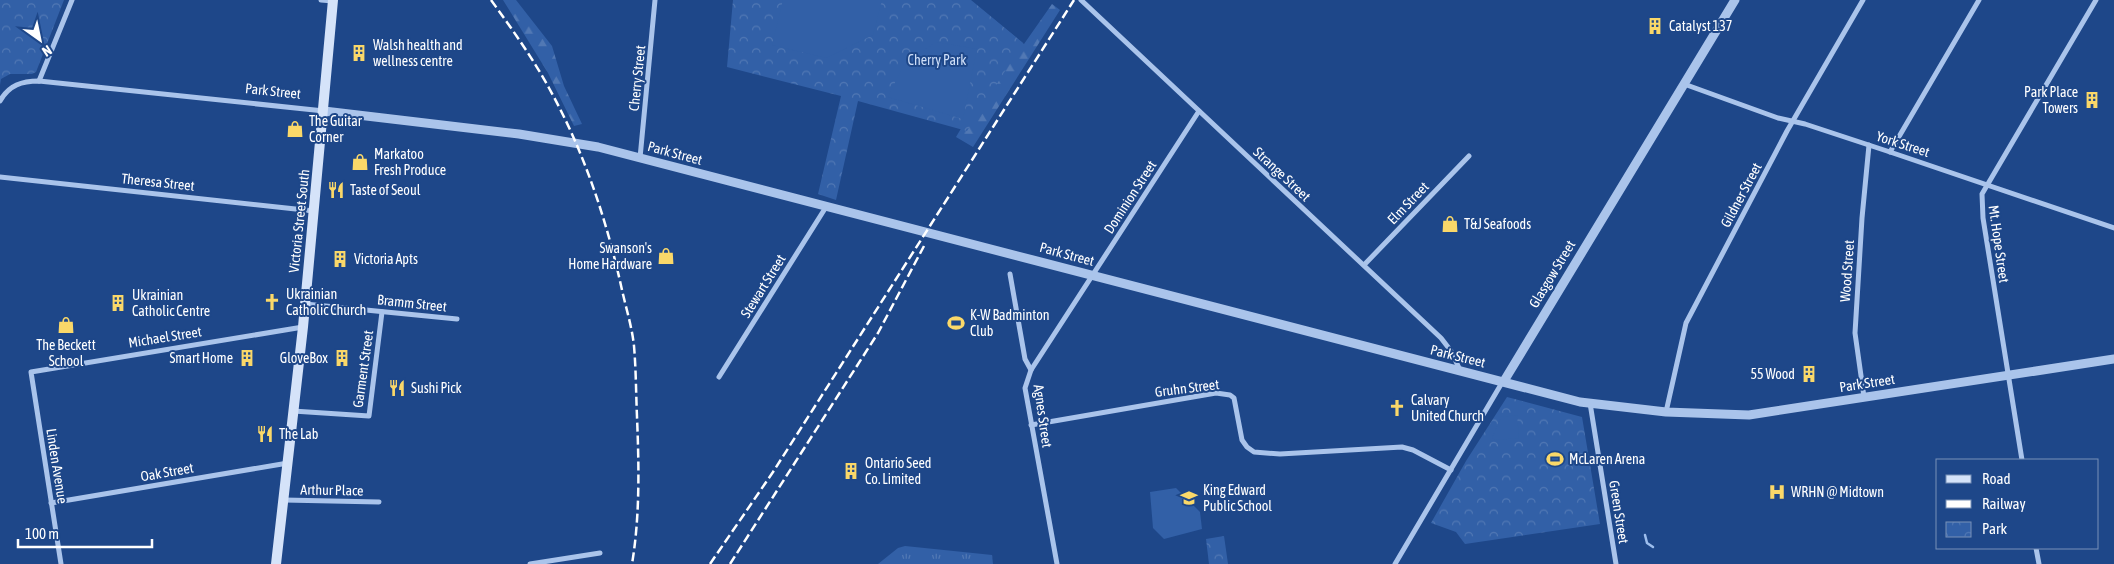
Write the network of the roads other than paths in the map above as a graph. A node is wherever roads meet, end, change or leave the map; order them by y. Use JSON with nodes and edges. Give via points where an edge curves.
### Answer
{"nodes":[{"id":1,"x":72,"y":0,"type":"edge"},
{"id":2,"x":321,"y":0,"type":"edge"},
{"id":3,"x":655,"y":0,"type":"edge"},
{"id":4,"x":1080,"y":0,"type":"edge"},
{"id":5,"x":1735,"y":0,"type":"edge"},
{"id":6,"x":1863,"y":0,"type":"edge"},
{"id":7,"x":1979,"y":0,"type":"edge"},
{"id":8,"x":2096,"y":0,"type":"edge"},
{"id":9,"x":333,"y":1,"type":"edge"},
{"id":10,"x":39,"y":81,"type":"junction"},
{"id":11,"x":1684,"y":84,"type":"junction"},
{"id":12,"x":0,"y":101,"type":"edge"},
{"id":13,"x":324,"y":111,"type":"junction"},
{"id":14,"x":1199,"y":112,"type":"junction"},
{"id":15,"x":1793,"y":122,"type":"junction"},
{"id":16,"x":1869,"y":145,"type":"junction"},
{"id":17,"x":1890,"y":152,"type":"junction"},
{"id":18,"x":1468,"y":156,"type":"dead end"},
{"id":19,"x":640,"y":158,"type":"junction"},
{"id":20,"x":0,"y":177,"type":"edge"},
{"id":21,"x":1988,"y":185,"type":"junction"},
{"id":22,"x":826,"y":207,"type":"junction"},
{"id":23,"x":314,"y":211,"type":"junction"},
{"id":24,"x":2114,"y":228,"type":"edge"},
{"id":25,"x":1364,"y":265,"type":"junction"},
{"id":26,"x":1010,"y":274,"type":"dead end"},
{"id":27,"x":1094,"y":275,"type":"junction"},
{"id":28,"x":305,"y":304,"type":"junction"},
{"id":29,"x":382,"y":312,"type":"junction"},
{"id":30,"x":457,"y":319,"type":"dead end"},
{"id":31,"x":303,"y":326,"type":"junction"},
{"id":32,"x":2114,"y":359,"type":"edge"},
{"id":33,"x":1031,"y":370,"type":"junction"},
{"id":34,"x":1460,"y":371,"type":"junction"},
{"id":35,"x":30,"y":372,"type":"joint"},
{"id":36,"x":2008,"y":376,"type":"junction"},
{"id":37,"x":719,"y":377,"type":"dead end"},
{"id":38,"x":1504,"y":381,"type":"junction"},
{"id":39,"x":1864,"y":397,"type":"junction"},
{"id":40,"x":1590,"y":403,"type":"junction"},
{"id":41,"x":293,"y":411,"type":"junction"},
{"id":42,"x":1666,"y":412,"type":"junction"},
{"id":43,"x":1031,"y":425,"type":"junction"},
{"id":44,"x":2022,"y":459,"type":"edge"},
{"id":45,"x":288,"y":463,"type":"junction"},
{"id":46,"x":1451,"y":470,"type":"junction"},
{"id":47,"x":284,"y":500,"type":"junction"},
{"id":48,"x":379,"y":502,"type":"dead end"},
{"id":49,"x":51,"y":503,"type":"junction"},
{"id":50,"x":2036,"y":549,"type":"edge"},
{"id":51,"x":600,"y":553,"type":"dead end"},
{"id":52,"x":61,"y":564,"type":"edge"},
{"id":53,"x":276,"y":564,"type":"edge"},
{"id":54,"x":530,"y":564,"type":"edge"},
{"id":55,"x":1056,"y":564,"type":"edge"},
{"id":56,"x":1395,"y":564,"type":"edge"},
{"id":57,"x":1616,"y":564,"type":"edge"},
{"id":58,"x":2039,"y":564,"type":"edge"}],
"edges":[{"from":1,"to":10,"type":"street"},
{"from":2,"to":9,"type":"street"},
{"from":3,"to":19,"type":"street","name":"Cherry Street"},
{"from":4,"to":14,"type":"street","name":"Strange Street"},
{"from":5,"to":11,"type":"street","name":"Glasgow Street"},
{"from":6,"to":15,"type":"street","name":"Gildner Street"},
{"from":7,"to":17,"type":"street"},
{"from":8,"to":21,"type":"street","name":"Mt. Hope Street"},
{"from":9,"to":13,"type":"main road","name":"Victoria Street South"},
{"from":10,"to":12,"type":"street","name":"Park Street","via":[[25,81],[11,88]]},
{"from":10,"to":13,"type":"street","name":"Park Street"},
{"from":11,"to":15,"type":"street","name":"York Street"},
{"from":11,"to":38,"type":"street","name":"Glasgow Street"},
{"from":13,"to":19,"type":"street","name":"Park Street","via":[[566,141]]},
{"from":13,"to":23,"type":"main road","name":"Victoria Street South"},
{"from":14,"to":25,"type":"street","name":"Strange Street"},
{"from":14,"to":27,"type":"street","name":"Dominion Street"},
{"from":15,"to":16,"type":"street","name":"York Street"},
{"from":15,"to":42,"type":"street","name":"Gildner Street","via":[[1686,323]]},
{"from":16,"to":17,"type":"street","name":"York Street"},
{"from":16,"to":39,"type":"street","name":"Wood Street","via":[[1855,333]]},
{"from":17,"to":21,"type":"street","name":"York Street"},
{"from":18,"to":25,"type":"street","name":"Elm Street"},
{"from":19,"to":22,"type":"street","name":"Park Street"},
{"from":20,"to":23,"type":"street","name":"Theresa Street"},
{"from":21,"to":24,"type":"street","name":"York Street"},
{"from":21,"to":36,"type":"street","name":"Mt. Hope Street","via":[[1982,194],[1982,207]]},
{"from":22,"to":27,"type":"street","name":"Park Street"},
{"from":22,"to":37,"type":"street","name":"Stewart Street"},
{"from":23,"to":28,"type":"main road","name":"Victoria Street South"},
{"from":25,"to":34,"type":"street","name":"Strange Street","via":[[1441,338]]},
{"from":26,"to":33,"type":"street","name":"Agnes Street","via":[[1025,359]]},
{"from":27,"to":33,"type":"street","name":"Dominion Street"},
{"from":27,"to":34,"type":"street","name":"Park Street"},
{"from":28,"to":29,"type":"street","name":"Bramm Street"},
{"from":28,"to":31,"type":"main road","name":"Victoria Street South"},
{"from":29,"to":30,"type":"street","name":"Bramm Street"},
{"from":29,"to":41,"type":"street","name":"Garment Street","via":[[369,416]]},
{"from":31,"to":35,"type":"street","name":"Michael Street"},
{"from":31,"to":41,"type":"main road","name":"Victoria Street South"},
{"from":32,"to":36,"type":"street","name":"Park Street"},
{"from":33,"to":43,"type":"street","name":"Agnes Street","via":[[1025,388]]},
{"from":34,"to":38,"type":"street","name":"Park Street"},
{"from":35,"to":49,"type":"street","name":"Linden Avenue"},
{"from":36,"to":39,"type":"street","name":"Park Street"},
{"from":36,"to":44,"type":"street","name":"Mt. Hope Street"},
{"from":38,"to":40,"type":"street","name":"Park Street"},
{"from":38,"to":46,"type":"street","name":"Glasgow Street"},
{"from":39,"to":42,"type":"street","name":"Park Street","via":[[1749,415]]},
{"from":40,"to":42,"type":"street","name":"Park Street"},
{"from":40,"to":57,"type":"street","name":"Green Street"},
{"from":41,"to":45,"type":"main road","name":"Victoria Street South"},
{"from":43,"to":46,"type":"street","name":"Gruhn Street","via":[[1224,393],[1234,398],[1242,440],[1254,452],[1280,454],[1402,447]]},
{"from":43,"to":55,"type":"street","name":"Agnes Street"},
{"from":45,"to":47,"type":"main road","name":"Victoria Street South"},
{"from":45,"to":49,"type":"street","name":"Oak Street"},
{"from":46,"to":56,"type":"street","name":"Glasgow Street"},
{"from":47,"to":48,"type":"street","name":"Arthur Place"},
{"from":47,"to":53,"type":"main road","name":"Victoria Street South"},
{"from":49,"to":52,"type":"street","name":"Linden Avenue"},
{"from":50,"to":58,"type":"street"},
{"from":51,"to":54,"type":"street"}]}
